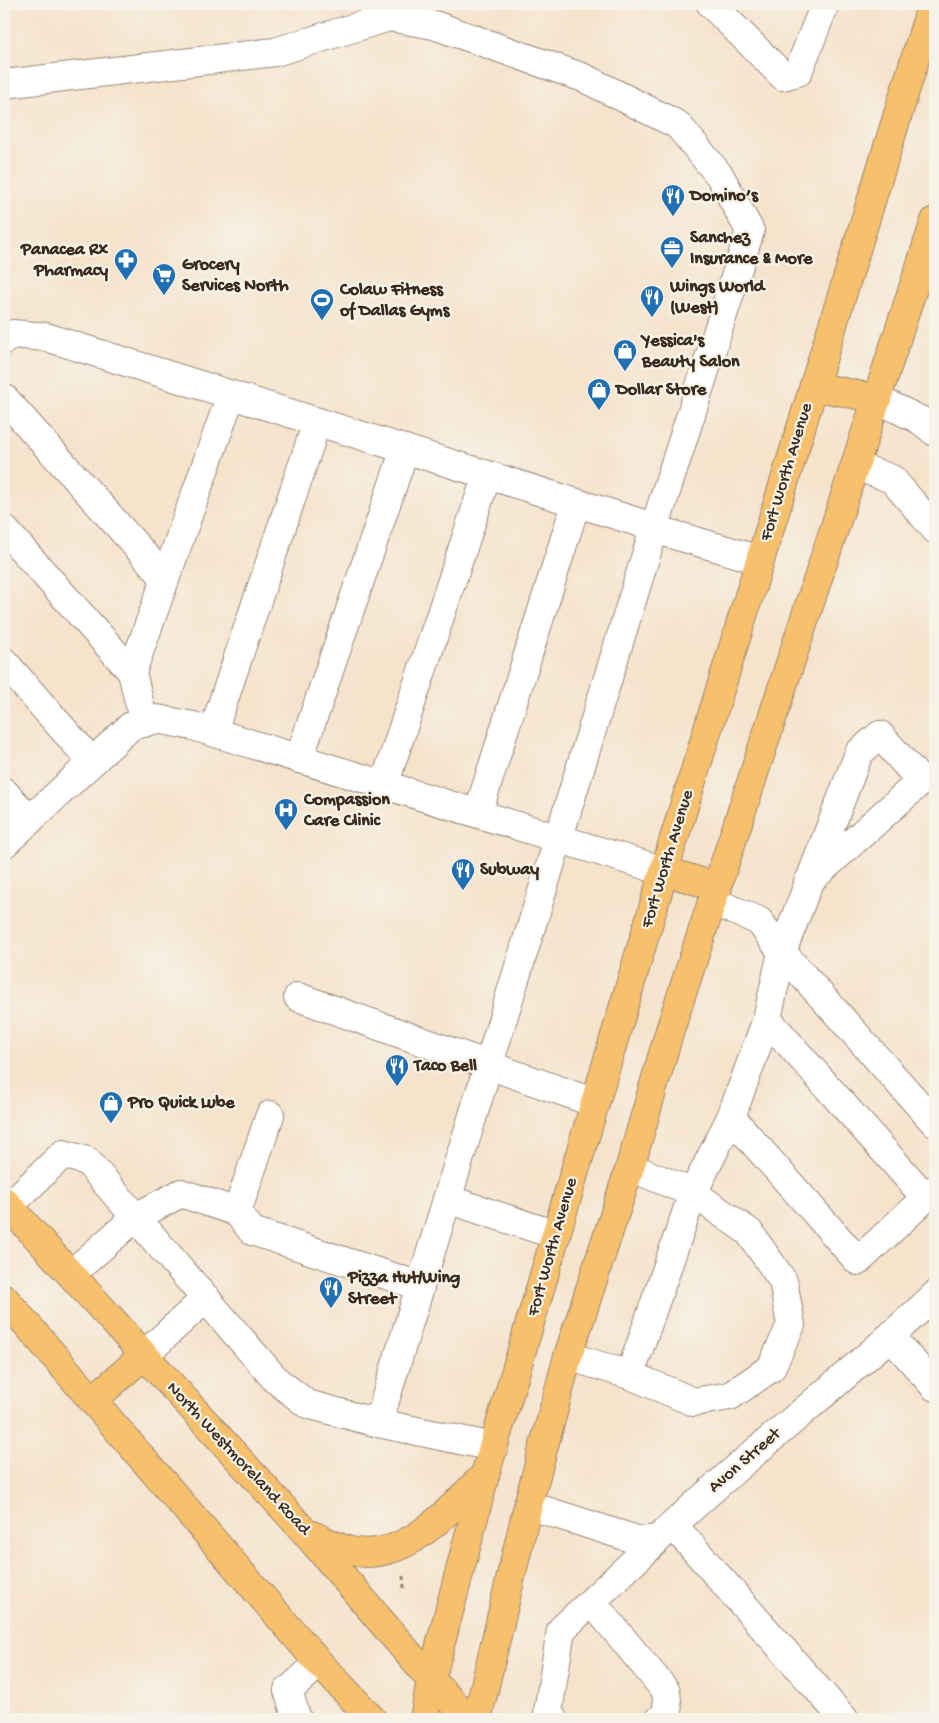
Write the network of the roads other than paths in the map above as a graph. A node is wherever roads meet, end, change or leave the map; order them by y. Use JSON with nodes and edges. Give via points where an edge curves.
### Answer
{"nodes":[{"id":1,"x":711,"y":4,"type":"edge"},
{"id":2,"x":825,"y":4,"type":"edge"},
{"id":3,"x":932,"y":4,"type":"edge"},
{"id":4,"x":4,"y":84,"type":"edge"},
{"id":5,"x":935,"y":221,"type":"edge"},
{"id":6,"x":4,"y":340,"type":"edge"},
{"id":7,"x":814,"y":386,"type":"junction"},
{"id":8,"x":230,"y":395,"type":"junction"},
{"id":9,"x":4,"y":398,"type":"edge"},
{"id":10,"x":877,"y":399,"type":"junction"},
{"id":11,"x":317,"y":422,"type":"junction"},
{"id":12,"x":935,"y":432,"type":"edge"},
{"id":13,"x":405,"y":449,"type":"junction"},
{"id":14,"x":856,"y":466,"type":"junction"},
{"id":15,"x":486,"y":475,"type":"junction"},
{"id":16,"x":576,"y":503,"type":"junction"},
{"id":17,"x":4,"y":529,"type":"edge"},
{"id":18,"x":654,"y":529,"type":"junction"},
{"id":19,"x":935,"y":529,"type":"edge"},
{"id":20,"x":760,"y":560,"type":"junction"},
{"id":21,"x":165,"y":578,"type":"junction"},
{"id":22,"x":4,"y":662,"type":"edge"},
{"id":23,"x":132,"y":672,"type":"junction"},
{"id":24,"x":144,"y":723,"type":"junction"},
{"id":25,"x":213,"y":732,"type":"junction"},
{"id":26,"x":299,"y":759,"type":"junction"},
{"id":27,"x":92,"y":762,"type":"junction"},
{"id":28,"x":928,"y":778,"type":"edge"},
{"id":29,"x":384,"y":785,"type":"junction"},
{"id":30,"x":4,"y":792,"type":"edge"},
{"id":31,"x":478,"y":813,"type":"junction"},
{"id":32,"x":30,"y":820,"type":"junction"},
{"id":33,"x":559,"y":838,"type":"junction"},
{"id":34,"x":4,"y":844,"type":"edge"},
{"id":35,"x":664,"y":871,"type":"junction"},
{"id":36,"x":808,"y":882,"type":"junction"},
{"id":37,"x":716,"y":895,"type":"junction"},
{"id":38,"x":782,"y":952,"type":"junction"},
{"id":39,"x":298,"y":997,"type":"dead end"},
{"id":40,"x":767,"y":1019,"type":"junction"},
{"id":41,"x":488,"y":1066,"type":"junction"},
{"id":42,"x":595,"y":1102,"type":"junction"},
{"id":43,"x":270,"y":1115,"type":"dead end"},
{"id":44,"x":731,"y":1117,"type":"junction"},
{"id":45,"x":935,"y":1123,"type":"edge"},
{"id":46,"x":630,"y":1167,"type":"junction"},
{"id":47,"x":693,"y":1193,"type":"junction"},
{"id":48,"x":931,"y":1194,"type":"edge"},
{"id":49,"x":447,"y":1199,"type":"junction"},
{"id":50,"x":6,"y":1204,"type":"edge"},
{"id":51,"x":237,"y":1212,"type":"junction"},
{"id":52,"x":136,"y":1217,"type":"junction"},
{"id":53,"x":556,"y":1235,"type":"junction"},
{"id":54,"x":72,"y":1274,"type":"junction"},
{"id":55,"x":420,"y":1286,"type":"junction"},
{"id":56,"x":935,"y":1295,"type":"edge"},
{"id":57,"x":4,"y":1298,"type":"edge"},
{"id":58,"x":206,"y":1298,"type":"junction"},
{"id":59,"x":891,"y":1337,"type":"junction"},
{"id":60,"x":144,"y":1356,"type":"junction"},
{"id":61,"x":568,"y":1356,"type":"junction"},
{"id":62,"x":630,"y":1376,"type":"junction"},
{"id":63,"x":935,"y":1387,"type":"edge"},
{"id":64,"x":93,"y":1400,"type":"junction"},
{"id":65,"x":378,"y":1423,"type":"junction"},
{"id":66,"x":494,"y":1446,"type":"junction"},
{"id":67,"x":485,"y":1475,"type":"junction"},
{"id":68,"x":528,"y":1506,"type":"junction"},
{"id":69,"x":305,"y":1532,"type":"junction"},
{"id":70,"x":665,"y":1532,"type":"junction"},
{"id":71,"x":592,"y":1602,"type":"junction"},
{"id":72,"x":319,"y":1662,"type":"junction"},
{"id":73,"x":431,"y":1680,"type":"junction"},
{"id":74,"x":297,"y":1719,"type":"edge"},
{"id":75,"x":372,"y":1719,"type":"edge"},
{"id":76,"x":424,"y":1719,"type":"edge"},
{"id":77,"x":469,"y":1719,"type":"edge"},
{"id":78,"x":477,"y":1719,"type":"edge"},
{"id":79,"x":553,"y":1719,"type":"edge"},
{"id":80,"x":660,"y":1719,"type":"edge"},
{"id":81,"x":844,"y":1719,"type":"edge"}],
"edges":[{"from":1,"to":2,"type":"street","via":[[782,76],[798,72]]},
{"from":3,"to":7,"type":"main road","name":"Fort Worth Avenue"},
{"from":4,"to":18,"type":"street","via":[[275,52],[389,17],[434,24],[584,78],[678,125],[720,176],[750,231]]},
{"from":5,"to":10,"type":"main road"},
{"from":6,"to":8,"type":"street","via":[[13,334],[46,337]]},
{"from":7,"to":10,"type":"main road"},
{"from":7,"to":20,"type":"main road","name":"Fort Worth Avenue"},
{"from":8,"to":11,"type":"street"},
{"from":8,"to":21,"type":"street"},
{"from":9,"to":21,"type":"street"},
{"from":10,"to":12,"type":"street","via":[[920,420]]},
{"from":10,"to":14,"type":"main road"},
{"from":11,"to":13,"type":"street"},
{"from":11,"to":25,"type":"street"},
{"from":13,"to":15,"type":"street"},
{"from":13,"to":26,"type":"street"},
{"from":14,"to":19,"type":"street","via":[[892,478]]},
{"from":14,"to":37,"type":"main road"},
{"from":15,"to":16,"type":"street"},
{"from":15,"to":29,"type":"street"},
{"from":16,"to":18,"type":"street"},
{"from":16,"to":31,"type":"street"},
{"from":17,"to":23,"type":"street"},
{"from":18,"to":20,"type":"street"},
{"from":18,"to":33,"type":"street"},
{"from":20,"to":35,"type":"main road","name":"Fort Worth Avenue"},
{"from":21,"to":23,"type":"street"},
{"from":22,"to":27,"type":"street"},
{"from":23,"to":24,"type":"street"},
{"from":24,"to":25,"type":"street","via":[[157,719]]},
{"from":24,"to":27,"type":"street","via":[[131,726]]},
{"from":25,"to":26,"type":"street"},
{"from":26,"to":29,"type":"street"},
{"from":27,"to":32,"type":"street"},
{"from":28,"to":36,"type":"street"},
{"from":28,"to":36,"type":"street","via":[[880,735],[859,753]]},
{"from":29,"to":31,"type":"street"},
{"from":30,"to":32,"type":"street"},
{"from":31,"to":33,"type":"street"},
{"from":32,"to":34,"type":"street"},
{"from":33,"to":35,"type":"street"},
{"from":33,"to":41,"type":"street"},
{"from":35,"to":37,"type":"main road"},
{"from":35,"to":42,"type":"main road","name":"Fort Worth Avenue"},
{"from":36,"to":38,"type":"street"},
{"from":37,"to":38,"type":"street","via":[[759,921]]},
{"from":37,"to":46,"type":"main road","via":[[670,1030]]},
{"from":38,"to":40,"type":"street"},
{"from":38,"to":45,"type":"street"},
{"from":39,"to":41,"type":"street"},
{"from":40,"to":44,"type":"street"},
{"from":40,"to":48,"type":"street"},
{"from":41,"to":42,"type":"street"},
{"from":41,"to":49,"type":"street"},
{"from":42,"to":53,"type":"main road","name":"Fort Worth Avenue"},
{"from":43,"to":51,"type":"street"},
{"from":44,"to":47,"type":"street"},
{"from":44,"to":48,"type":"street","via":[[858,1261]]},
{"from":46,"to":47,"type":"street"},
{"from":46,"to":61,"type":"main road"},
{"from":47,"to":62,"type":"street"},
{"from":47,"to":62,"type":"street","via":[[749,1232],[783,1281],[791,1325],[771,1368],[730,1396],[694,1402]]},
{"from":49,"to":53,"type":"street"},
{"from":49,"to":55,"type":"street"},
{"from":50,"to":52,"type":"street","via":[[62,1154],[88,1161]]},
{"from":50,"to":54,"type":"main road","name":"North Westmoreland Road"},
{"from":51,"to":52,"type":"street","via":[[181,1193]]},
{"from":51,"to":55,"type":"street","via":[[252,1231]]},
{"from":52,"to":54,"type":"street"},
{"from":52,"to":58,"type":"street"},
{"from":53,"to":66,"type":"main road","name":"Fort Worth Avenue"},
{"from":54,"to":60,"type":"main road","name":"North Westmoreland Road"},
{"from":55,"to":65,"type":"street"},
{"from":56,"to":59,"type":"street","name":"Avon Street"},
{"from":57,"to":64,"type":"main road"},
{"from":58,"to":60,"type":"street"},
{"from":58,"to":65,"type":"street","via":[[276,1380],[307,1404]]},
{"from":59,"to":63,"type":"street"},
{"from":59,"to":70,"type":"street","name":"Avon Street"},
{"from":60,"to":64,"type":"main road"},
{"from":60,"to":69,"type":"main road","name":"North Westmoreland Road"},
{"from":61,"to":62,"type":"street"},
{"from":61,"to":68,"type":"main road"},
{"from":64,"to":72,"type":"main road"},
{"from":65,"to":66,"type":"street"},
{"from":66,"to":67,"type":"main road","name":"Fort Worth Avenue"},
{"from":67,"to":69,"type":"main road","via":[[414,1538],[393,1549],[351,1551]]},
{"from":67,"to":73,"type":"main road","name":"Fort Worth Avenue"},
{"from":68,"to":70,"type":"street","via":[[640,1541]]},
{"from":68,"to":78,"type":"main road"},
{"from":69,"to":73,"type":"main road","name":"North Westmoreland Road"},
{"from":70,"to":71,"type":"street","name":"Avon Street"},
{"from":70,"to":81,"type":"street"},
{"from":71,"to":79,"type":"street","name":"Avon Street","via":[[561,1630],[548,1712]]},
{"from":71,"to":80,"type":"street","via":[[666,1691],[668,1712]]},
{"from":72,"to":74,"type":"street","via":[[288,1691]]},
{"from":72,"to":75,"type":"main road"},
{"from":73,"to":76,"type":"main road","name":"Fort Worth Avenue"},
{"from":73,"to":77,"type":"main road","name":"North Westmoreland Road"}]}
